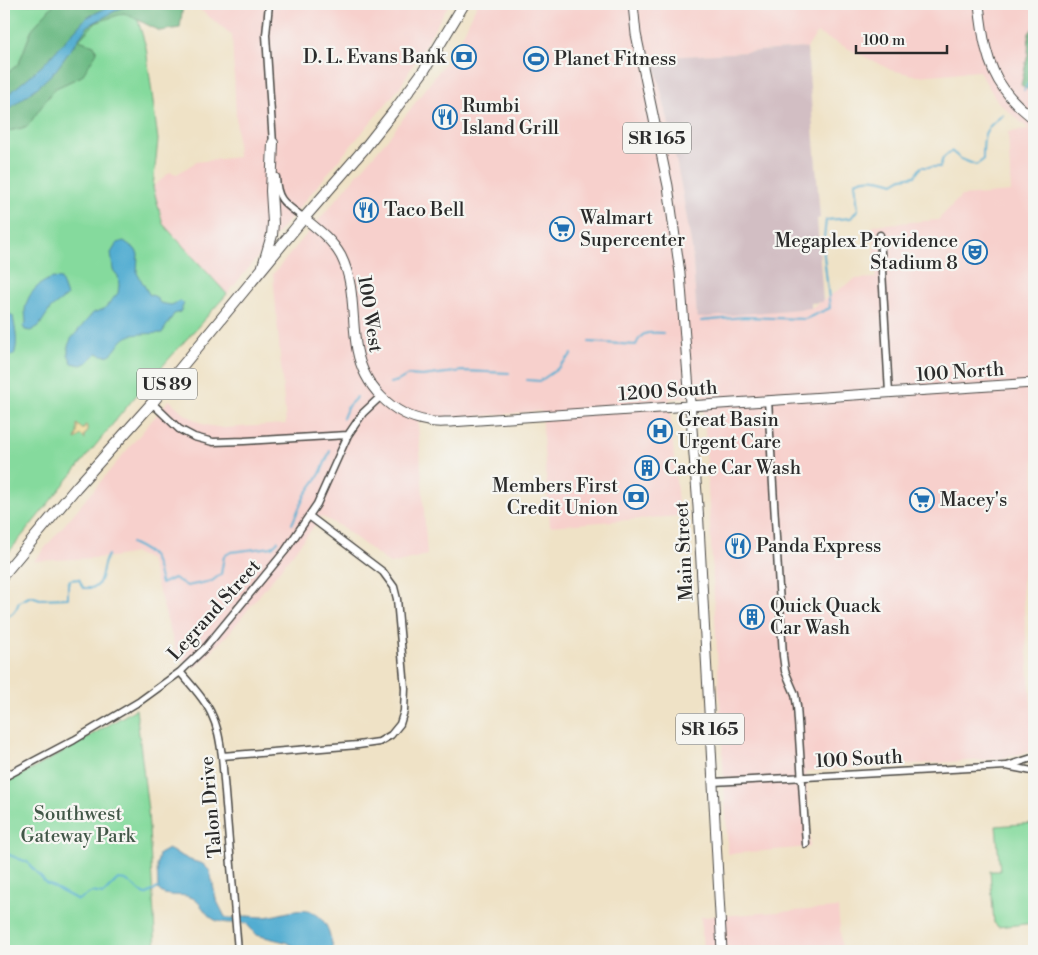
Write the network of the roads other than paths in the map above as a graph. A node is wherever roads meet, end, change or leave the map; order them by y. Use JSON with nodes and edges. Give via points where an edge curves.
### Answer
{"nodes":[{"id":1,"x":269,"y":4,"type":"edge"},
{"id":2,"x":464,"y":4,"type":"edge"},
{"id":3,"x":633,"y":4,"type":"edge"},
{"id":4,"x":979,"y":4,"type":"edge"},
{"id":5,"x":1034,"y":119,"type":"edge"},
{"id":6,"x":273,"y":143,"type":"junction"},
{"id":7,"x":304,"y":218,"type":"junction"},
{"id":8,"x":880,"y":235,"type":"dead end"},
{"id":9,"x":262,"y":270,"type":"junction"},
{"id":10,"x":1034,"y":383,"type":"edge"},
{"id":11,"x":889,"y":392,"type":"junction"},
{"id":12,"x":380,"y":397,"type":"junction"},
{"id":13,"x":768,"y":400,"type":"junction"},
{"id":14,"x":152,"y":403,"type":"junction"},
{"id":15,"x":691,"y":405,"type":"junction"},
{"id":16,"x":450,"y":422,"type":"joint"},
{"id":17,"x":348,"y":435,"type":"junction"},
{"id":18,"x":309,"y":516,"type":"junction"},
{"id":19,"x":4,"y":574,"type":"edge"},
{"id":20,"x":180,"y":672,"type":"junction"},
{"id":21,"x":222,"y":756,"type":"junction"},
{"id":22,"x":1033,"y":757,"type":"edge"},
{"id":23,"x":1006,"y":766,"type":"junction"},
{"id":24,"x":1033,"y":773,"type":"edge"},
{"id":25,"x":4,"y":777,"type":"edge"},
{"id":26,"x":802,"y":777,"type":"junction"},
{"id":27,"x":713,"y":782,"type":"junction"},
{"id":28,"x":806,"y":844,"type":"dead end"},
{"id":29,"x":238,"y":951,"type":"edge"},
{"id":30,"x":722,"y":951,"type":"edge"}],
"edges":[{"from":1,"to":6,"type":"street","name":"100 West","via":[[266,35]]},
{"from":2,"to":7,"type":"highway","number":"US 89","via":[[394,111]]},
{"from":3,"to":15,"type":"main road","name":"Main Street","number":"SR 165","via":[[636,34],[668,186],[680,273]]},
{"from":4,"to":5,"type":"main road","via":[[992,69],[1016,104]]},
{"from":6,"to":7,"type":"street","name":"100 West","via":[[280,198]]},
{"from":6,"to":9,"type":"highway","via":[[272,235]]},
{"from":7,"to":9,"type":"highway","number":"US 89"},
{"from":7,"to":12,"type":"main road","name":"100 West","via":[[333,242],[342,258],[352,294],[357,349],[368,380]]},
{"from":8,"to":11,"type":"street"},
{"from":9,"to":14,"type":"highway","number":"US 89"},
{"from":10,"to":11,"type":"main road","name":"100 North"},
{"from":11,"to":13,"type":"main road","name":"1200 South"},
{"from":12,"to":16,"type":"main road","name":"100 West","via":[[409,416],[429,422]]},
{"from":12,"to":17,"type":"street","name":"Legrand Street","via":[[363,413]]},
{"from":13,"to":15,"type":"main road","name":"1200 South"},
{"from":13,"to":26,"type":"street","via":[[783,656],[785,671],[795,694]]},
{"from":14,"to":17,"type":"street","via":[[179,429],[213,442]]},
{"from":14,"to":19,"type":"highway","number":"US 89"},
{"from":15,"to":16,"type":"main road","name":"1200 South"},
{"from":15,"to":27,"type":"main road","name":"Main Street","number":"SR 165"},
{"from":17,"to":18,"type":"street","name":"Legrand Street"},
{"from":18,"to":20,"type":"street","name":"Legrand Street","via":[[211,641]]},
{"from":18,"to":21,"type":"street","via":[[383,572],[394,587],[405,688],[400,724],[379,742],[358,746]]},
{"from":20,"to":21,"type":"street","name":"Talon Drive","via":[[212,714]]},
{"from":20,"to":25,"type":"street","name":"Legrand Street","via":[[140,701]]},
{"from":21,"to":29,"type":"street","name":"Talon Drive"},
{"from":22,"to":23,"type":"street","name":"100 South"},
{"from":22,"to":24,"type":"street"},
{"from":23,"to":24,"type":"street","name":"100 South"},
{"from":23,"to":26,"type":"street","name":"100 South"},
{"from":26,"to":27,"type":"street","name":"100 South"},
{"from":26,"to":28,"type":"street"},
{"from":27,"to":30,"type":"main road","name":"Main Street","number":"SR 165"}]}
